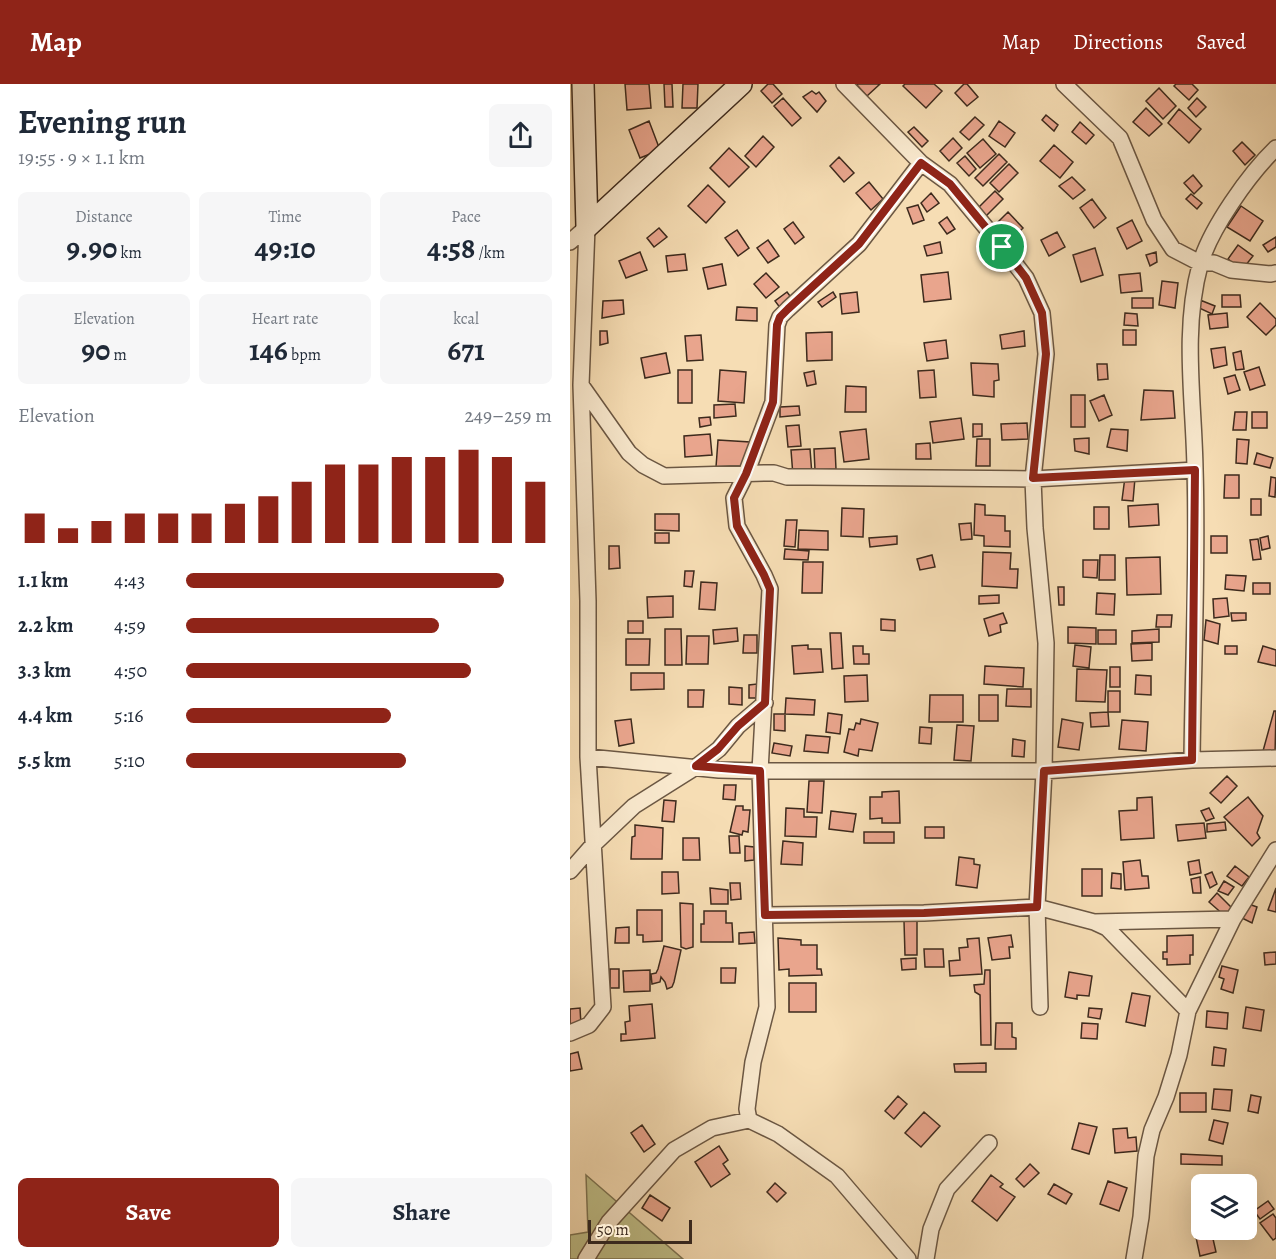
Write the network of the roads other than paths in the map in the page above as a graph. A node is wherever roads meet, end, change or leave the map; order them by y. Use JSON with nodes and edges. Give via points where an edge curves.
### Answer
{"nodes":[{"id":1,"x":583,"y":84,"type":"edge"},
{"id":2,"x":741,"y":84,"type":"edge"},
{"id":3,"x":844,"y":84,"type":"edge"},
{"id":4,"x":1064,"y":84,"type":"edge"},
{"id":5,"x":1276,"y":148,"type":"edge"},
{"id":6,"x":921,"y":163,"type":"junction"},
{"id":7,"x":587,"y":227,"type":"junction"},
{"id":8,"x":570,"y":242,"type":"edge"},
{"id":9,"x":1200,"y":263,"type":"junction"},
{"id":10,"x":1276,"y":273,"type":"edge"},
{"id":11,"x":581,"y":385,"type":"junction"},
{"id":12,"x":1195,"y":470,"type":"junction"},
{"id":13,"x":746,"y":474,"type":"junction"},
{"id":14,"x":1033,"y":478,"type":"junction"},
{"id":15,"x":765,"y":703,"type":"junction"},
{"id":16,"x":588,"y":757,"type":"junction"},
{"id":17,"x":1276,"y":758,"type":"edge"},
{"id":18,"x":1192,"y":760,"type":"junction"},
{"id":19,"x":696,"y":766,"type":"junction"},
{"id":20,"x":760,"y":771,"type":"junction"},
{"id":21,"x":1044,"y":771,"type":"junction"},
{"id":22,"x":593,"y":845,"type":"junction"},
{"id":23,"x":1276,"y":850,"type":"edge"},
{"id":24,"x":570,"y":871,"type":"edge"},
{"id":25,"x":1037,"y":907,"type":"junction"},
{"id":26,"x":765,"y":915,"type":"junction"},
{"id":27,"x":1233,"y":919,"type":"junction"},
{"id":28,"x":1094,"y":922,"type":"junction"},
{"id":29,"x":1040,"y":1007,"type":"dead end"},
{"id":30,"x":1188,"y":1011,"type":"junction"},
{"id":31,"x":570,"y":1033,"type":"edge"},
{"id":32,"x":749,"y":1120,"type":"junction"},
{"id":33,"x":989,"y":1143,"type":"dead end"},
{"id":34,"x":586,"y":1259,"type":"edge"},
{"id":35,"x":908,"y":1259,"type":"edge"},
{"id":36,"x":926,"y":1259,"type":"edge"},
{"id":37,"x":1134,"y":1259,"type":"edge"}],
"edges":[{"from":1,"to":7,"type":"street"},
{"from":2,"to":7,"type":"street"},
{"from":3,"to":6,"type":"street"},
{"from":4,"to":9,"type":"street","via":[[1120,138],[1154,220],[1173,249]]},
{"from":5,"to":9,"type":"street","via":[[1221,221]]},
{"from":6,"to":13,"type":"street","via":[[859,244],[780,317],[775,335],[773,402]]},
{"from":6,"to":14,"type":"street","via":[[950,184],[1002,247],[1026,278],[1042,313],[1046,354]]},
{"from":7,"to":8,"type":"street"},
{"from":7,"to":11,"type":"street"},
{"from":9,"to":10,"type":"street"},
{"from":9,"to":12,"type":"street","via":[[1192,302]]},
{"from":11,"to":13,"type":"street","via":[[629,453],[643,465],[664,476]]},
{"from":11,"to":16,"type":"street"},
{"from":12,"to":14,"type":"street"},
{"from":12,"to":18,"type":"street"},
{"from":13,"to":14,"type":"street"},
{"from":13,"to":15,"type":"street","via":[[734,498],[737,526],[770,589]]},
{"from":14,"to":21,"type":"street","via":[[1046,643]]},
{"from":15,"to":19,"type":"street"},
{"from":15,"to":20,"type":"street"},
{"from":16,"to":19,"type":"street"},
{"from":16,"to":22,"type":"street"},
{"from":17,"to":18,"type":"street"},
{"from":18,"to":21,"type":"street"},
{"from":19,"to":20,"type":"street"},
{"from":19,"to":22,"type":"street","via":[[634,806]]},
{"from":20,"to":21,"type":"street"},
{"from":20,"to":26,"type":"street"},
{"from":21,"to":25,"type":"street"},
{"from":22,"to":24,"type":"street"},
{"from":22,"to":31,"type":"street","via":[[603,1007],[589,1025]]},
{"from":23,"to":27,"type":"street"},
{"from":25,"to":26,"type":"street"},
{"from":25,"to":28,"type":"street"},
{"from":25,"to":29,"type":"street"},
{"from":26,"to":32,"type":"street","via":[[767,1007],[753,1062]]},
{"from":27,"to":28,"type":"street"},
{"from":27,"to":30,"type":"street"},
{"from":28,"to":30,"type":"street","via":[[1107,928]]},
{"from":30,"to":37,"type":"street","via":[[1179,1055],[1146,1156]]},
{"from":32,"to":34,"type":"street","via":[[712,1128],[674,1150],[609,1222]]},
{"from":32,"to":35,"type":"street","via":[[778,1134],[837,1176]]},
{"from":33,"to":36,"type":"street","via":[[947,1189],[931,1228]]}]}
